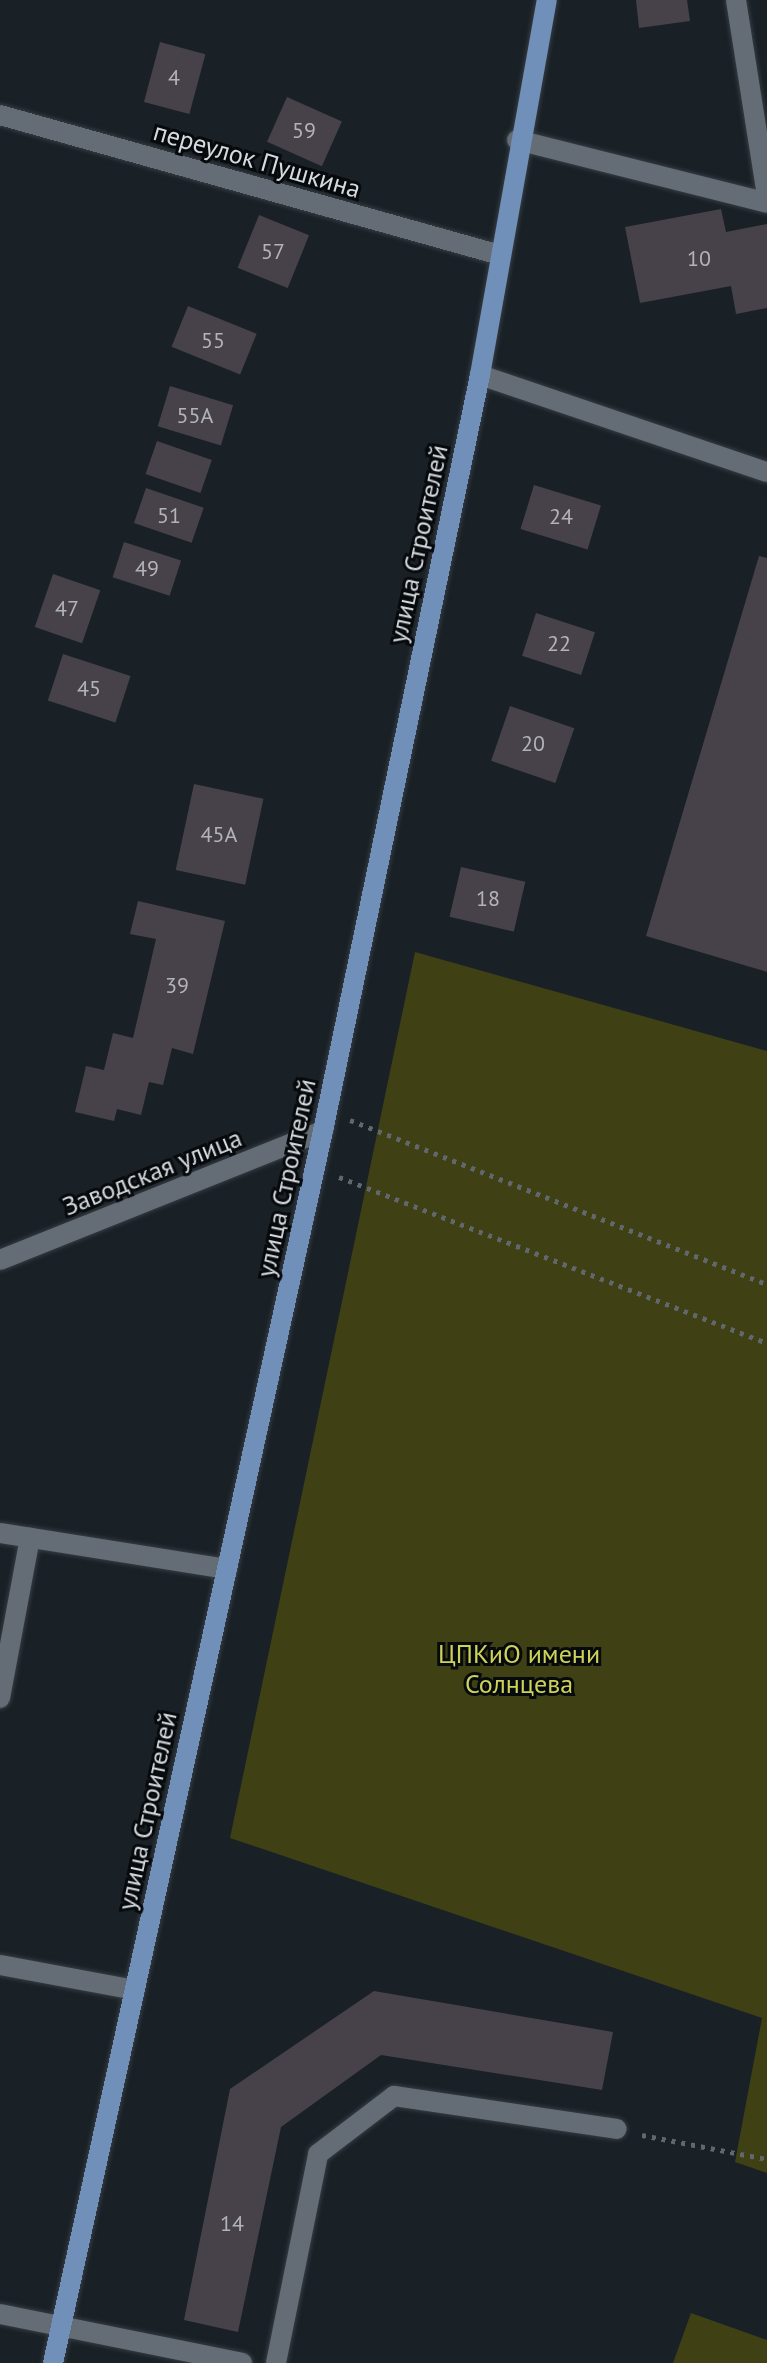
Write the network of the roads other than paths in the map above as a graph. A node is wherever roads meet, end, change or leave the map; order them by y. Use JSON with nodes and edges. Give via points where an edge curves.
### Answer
{"nodes":[{"id":1,"x":547,"y":0,"type":"edge"},
{"id":2,"x":736,"y":0,"type":"edge"},
{"id":3,"x":0,"y":115,"type":"edge"},
{"id":4,"x":517,"y":140,"type":"junction"},
{"id":5,"x":767,"y":195,"type":"edge"},
{"id":6,"x":767,"y":203,"type":"edge"},
{"id":7,"x":500,"y":255,"type":"junction"},
{"id":8,"x":480,"y":375,"type":"junction"},
{"id":9,"x":767,"y":472,"type":"edge"},
{"id":10,"x":323,"y":1131,"type":"junction"},
{"id":11,"x":0,"y":1260,"type":"edge"},
{"id":12,"x":0,"y":1533,"type":"edge"},
{"id":13,"x":30,"y":1538,"type":"junction"},
{"id":14,"x":227,"y":1569,"type":"junction"},
{"id":15,"x":0,"y":1698,"type":"edge"},
{"id":16,"x":0,"y":1965,"type":"edge"},
{"id":17,"x":135,"y":1990,"type":"junction"},
{"id":18,"x":617,"y":2129,"type":"road end"},
{"id":19,"x":0,"y":2314,"type":"edge"},
{"id":20,"x":61,"y":2325,"type":"junction"},
{"id":21,"x":53,"y":2363,"type":"edge"},
{"id":22,"x":242,"y":2363,"type":"edge"},
{"id":23,"x":276,"y":2363,"type":"edge"}],
"edges":[{"from":1,"to":4,"type":"main road","name":"улица Строителей"},
{"from":2,"to":5,"type":"street"},
{"from":3,"to":7,"type":"street","name":"переулок Пушкина"},
{"from":4,"to":6,"type":"street"},
{"from":4,"to":7,"type":"main road","name":"улица Строителей"},
{"from":7,"to":8,"type":"main road","name":"улица Строителей"},
{"from":8,"to":9,"type":"street"},
{"from":8,"to":10,"type":"main road","name":"улица Строителей"},
{"from":10,"to":11,"type":"street","name":"Заводская улица"},
{"from":10,"to":14,"type":"main road","name":"улица Строителей"},
{"from":12,"to":13,"type":"street"},
{"from":13,"to":14,"type":"street"},
{"from":13,"to":15,"type":"street"},
{"from":14,"to":17,"type":"main road","name":"улица Строителей"},
{"from":16,"to":17,"type":"street"},
{"from":17,"to":20,"type":"main road","name":"улица Строителей"},
{"from":18,"to":23,"type":"street","via":[[394,2096],[318,2154]]},
{"from":19,"to":20,"type":"street"},
{"from":20,"to":21,"type":"main road","name":"улица Строителей"},
{"from":20,"to":22,"type":"street"}]}
